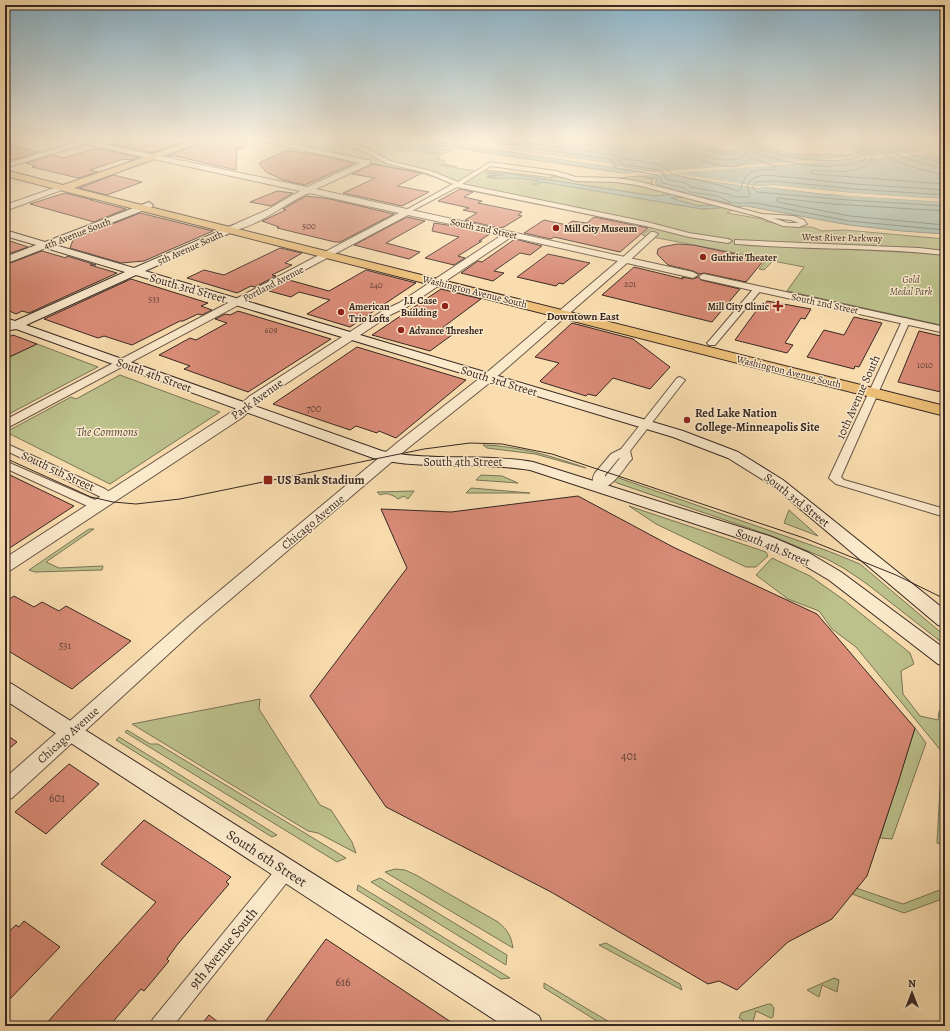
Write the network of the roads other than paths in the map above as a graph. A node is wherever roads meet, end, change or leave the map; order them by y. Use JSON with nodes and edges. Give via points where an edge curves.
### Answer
{"nodes":[{"id":1,"x":67,"y":187,"type":"joint"},
{"id":2,"x":296,"y":187,"type":"edge"},
{"id":3,"x":315,"y":187,"type":"edge"},
{"id":4,"x":452,"y":187,"type":"edge"},
{"id":5,"x":462,"y":187,"type":"edge"},
{"id":6,"x":651,"y":187,"type":"edge"},
{"id":7,"x":309,"y":190,"type":"junction"},
{"id":8,"x":145,"y":207,"type":"junction"},
{"id":9,"x":5,"y":208,"type":"edge"},
{"id":10,"x":408,"y":211,"type":"junction"},
{"id":11,"x":762,"y":216,"type":"junction"},
{"id":12,"x":232,"y":229,"type":"junction"},
{"id":13,"x":5,"y":233,"type":"edge"},
{"id":14,"x":510,"y":234,"type":"junction"},
{"id":15,"x":654,"y":234,"type":"dead end"},
{"id":16,"x":728,"y":241,"type":"dead end"},
{"id":17,"x":738,"y":242,"type":"dead end"},
{"id":18,"x":45,"y":245,"type":"junction"},
{"id":19,"x":332,"y":251,"type":"junction"},
{"id":20,"x":945,"y":253,"type":"edge"},
{"id":21,"x":625,"y":260,"type":"junction"},
{"id":22,"x":5,"y":261,"type":"edge"},
{"id":23,"x":134,"y":272,"type":"junction"},
{"id":24,"x":693,"y":275,"type":"dead end"},
{"id":25,"x":704,"y":277,"type":"dead end"},
{"id":26,"x":442,"y":279,"type":"junction"},
{"id":27,"x":758,"y":289,"type":"junction"},
{"id":28,"x":237,"y":302,"type":"junction"},
{"id":29,"x":566,"y":310,"type":"junction"},
{"id":30,"x":906,"y":321,"type":"junction"},
{"id":31,"x":8,"y":325,"type":"edge"},
{"id":32,"x":945,"y":330,"type":"edge"},
{"id":33,"x":351,"y":336,"type":"junction"},
{"id":34,"x":712,"y":343,"type":"junction"},
{"id":35,"x":122,"y":363,"type":"junction"},
{"id":36,"x":489,"y":377,"type":"junction"},
{"id":37,"x":680,"y":380,"type":"dead end"},
{"id":38,"x":875,"y":388,"type":"junction"},
{"id":39,"x":945,"y":401,"type":"edge"},
{"id":40,"x":246,"y":408,"type":"junction"},
{"id":41,"x":945,"y":411,"type":"edge"},
{"id":42,"x":645,"y":424,"type":"junction"},
{"id":43,"x":5,"y":425,"type":"edge"},
{"id":44,"x":5,"y":446,"type":"edge"},
{"id":45,"x":389,"y":458,"type":"junction"},
{"id":46,"x":5,"y":464,"type":"edge"},
{"id":47,"x":599,"y":486,"type":"junction"},
{"id":48,"x":111,"y":497,"type":"junction"},
{"id":49,"x":98,"y":506,"type":"junction"},
{"id":50,"x":945,"y":513,"type":"edge"},
{"id":51,"x":5,"y":566,"type":"edge"},
{"id":52,"x":945,"y":620,"type":"edge"},
{"id":53,"x":945,"y":659,"type":"edge"},
{"id":54,"x":5,"y":690,"type":"edge"},
{"id":55,"x":72,"y":733,"type":"junction"},
{"id":56,"x":5,"y":791,"type":"edge"},
{"id":57,"x":286,"y":870,"type":"junction"},
{"id":58,"x":160,"y":1026,"type":"edge"},
{"id":59,"x":529,"y":1026,"type":"edge"}],
"edges":[{"from":1,"to":8,"type":"main road","name":"Washington Avenue South"},
{"from":1,"to":9,"type":"street"},
{"from":2,"to":7,"type":"street","name":"South 2nd Street"},
{"from":3,"to":7,"type":"street","name":"5th Avenue South"},
{"from":4,"to":10,"type":"street","name":"Portland Avenue"},
{"from":5,"to":16,"type":"street"},
{"from":6,"to":11,"type":"street","name":"Portland Avenue"},
{"from":7,"to":10,"type":"street","name":"South 2nd Street"},
{"from":7,"to":12,"type":"street","name":"5th Avenue South","via":[[270,212]]},
{"from":8,"to":12,"type":"main road","name":"Washington Avenue South"},
{"from":8,"to":18,"type":"main road","name":"4th Avenue South"},
{"from":10,"to":14,"type":"street","name":"South 2nd Street"},
{"from":10,"to":19,"type":"street","name":"Portland Avenue"},
{"from":11,"to":11,"type":"street","via":[[779,223],[804,224],[800,220],[782,216]]},
{"from":12,"to":19,"type":"main road","name":"Washington Avenue South"},
{"from":12,"to":23,"type":"main road","name":"5th Avenue South"},
{"from":13,"to":18,"type":"main road","name":"South 3rd Street"},
{"from":14,"to":21,"type":"street","name":"South 2nd Street"},
{"from":14,"to":26,"type":"street","name":"Park Avenue"},
{"from":15,"to":21,"type":"street"},
{"from":17,"to":20,"type":"street","name":"West River Parkway","via":[[881,247]]},
{"from":18,"to":22,"type":"main road","name":"4th Avenue South"},
{"from":18,"to":23,"type":"main road","name":"South 3rd Street"},
{"from":19,"to":26,"type":"main road","name":"Washington Avenue South"},
{"from":19,"to":28,"type":"street","name":"Portland Avenue"},
{"from":21,"to":24,"type":"street","name":"South 2nd Street"},
{"from":21,"to":29,"type":"street","name":"Chicago Avenue"},
{"from":23,"to":28,"type":"main road","name":"South 3rd Street"},
{"from":23,"to":31,"type":"main road","name":"5th Avenue South"},
{"from":25,"to":27,"type":"street","name":"South 2nd Street"},
{"from":26,"to":29,"type":"main road","name":"Washington Avenue South"},
{"from":26,"to":33,"type":"street","name":"Park Avenue"},
{"from":27,"to":30,"type":"street","name":"South 2nd Street"},
{"from":27,"to":34,"type":"street"},
{"from":28,"to":33,"type":"main road","name":"South 3rd Street"},
{"from":28,"to":35,"type":"street","name":"Portland Avenue"},
{"from":29,"to":34,"type":"main road","name":"Washington Avenue South"},
{"from":29,"to":36,"type":"street","name":"Chicago Avenue"},
{"from":29,"to":38,"type":"main road","name":"Washington Avenue South"},
{"from":30,"to":32,"type":"street","name":"South 2nd Street"},
{"from":30,"to":38,"type":"street","name":"10th Avenue South"},
{"from":31,"to":35,"type":"main road","name":"South 4th Street"},
{"from":33,"to":36,"type":"main road","name":"South 3rd Street"},
{"from":33,"to":40,"type":"street","name":"Park Avenue","via":[[254,399]]},
{"from":34,"to":38,"type":"main road","name":"Washington Avenue South"},
{"from":35,"to":40,"type":"main road","name":"South 4th Street"},
{"from":35,"to":43,"type":"street","name":"Portland Avenue"},
{"from":36,"to":42,"type":"main road","name":"South 3rd Street"},
{"from":36,"to":45,"type":"street","name":"Chicago Avenue"},
{"from":37,"to":42,"type":"street"},
{"from":38,"to":39,"type":"main road","name":"Washington Avenue South"},
{"from":38,"to":41,"type":"main road","name":"Washington Avenue South"},
{"from":38,"to":50,"type":"street","name":"10th Avenue South","via":[[835,478],[840,482]]},
{"from":40,"to":45,"type":"main road","name":"South 4th Street"},
{"from":40,"to":48,"type":"street","name":"Park Avenue"},
{"from":42,"to":47,"type":"street","via":[[625,451],[626,459],[610,479]]},
{"from":42,"to":52,"type":"main road","name":"South 3rd Street","via":[[715,447],[756,468],[778,483]]},
{"from":44,"to":48,"type":"street","name":"South 5th Street"},
{"from":45,"to":47,"type":"main road","name":"South 4th Street","via":[[417,462],[510,461],[546,469]]},
{"from":45,"to":55,"type":"street","name":"Chicago Avenue","via":[[193,622]]},
{"from":46,"to":49,"type":"street","name":"South 5th Street"},
{"from":47,"to":53,"type":"main road","name":"South 4th Street","via":[[754,537],[803,557],[848,585]]},
{"from":48,"to":49,"type":"street","name":"Park Avenue"},
{"from":49,"to":51,"type":"street","name":"Park Avenue"},
{"from":54,"to":55,"type":"main road","name":"South 6th Street"},
{"from":55,"to":56,"type":"street","name":"Chicago Avenue"},
{"from":55,"to":57,"type":"main road","name":"South 6th Street"},
{"from":57,"to":58,"type":"street","name":"9th Avenue South"},
{"from":57,"to":59,"type":"main road","name":"South 6th Street"}]}
